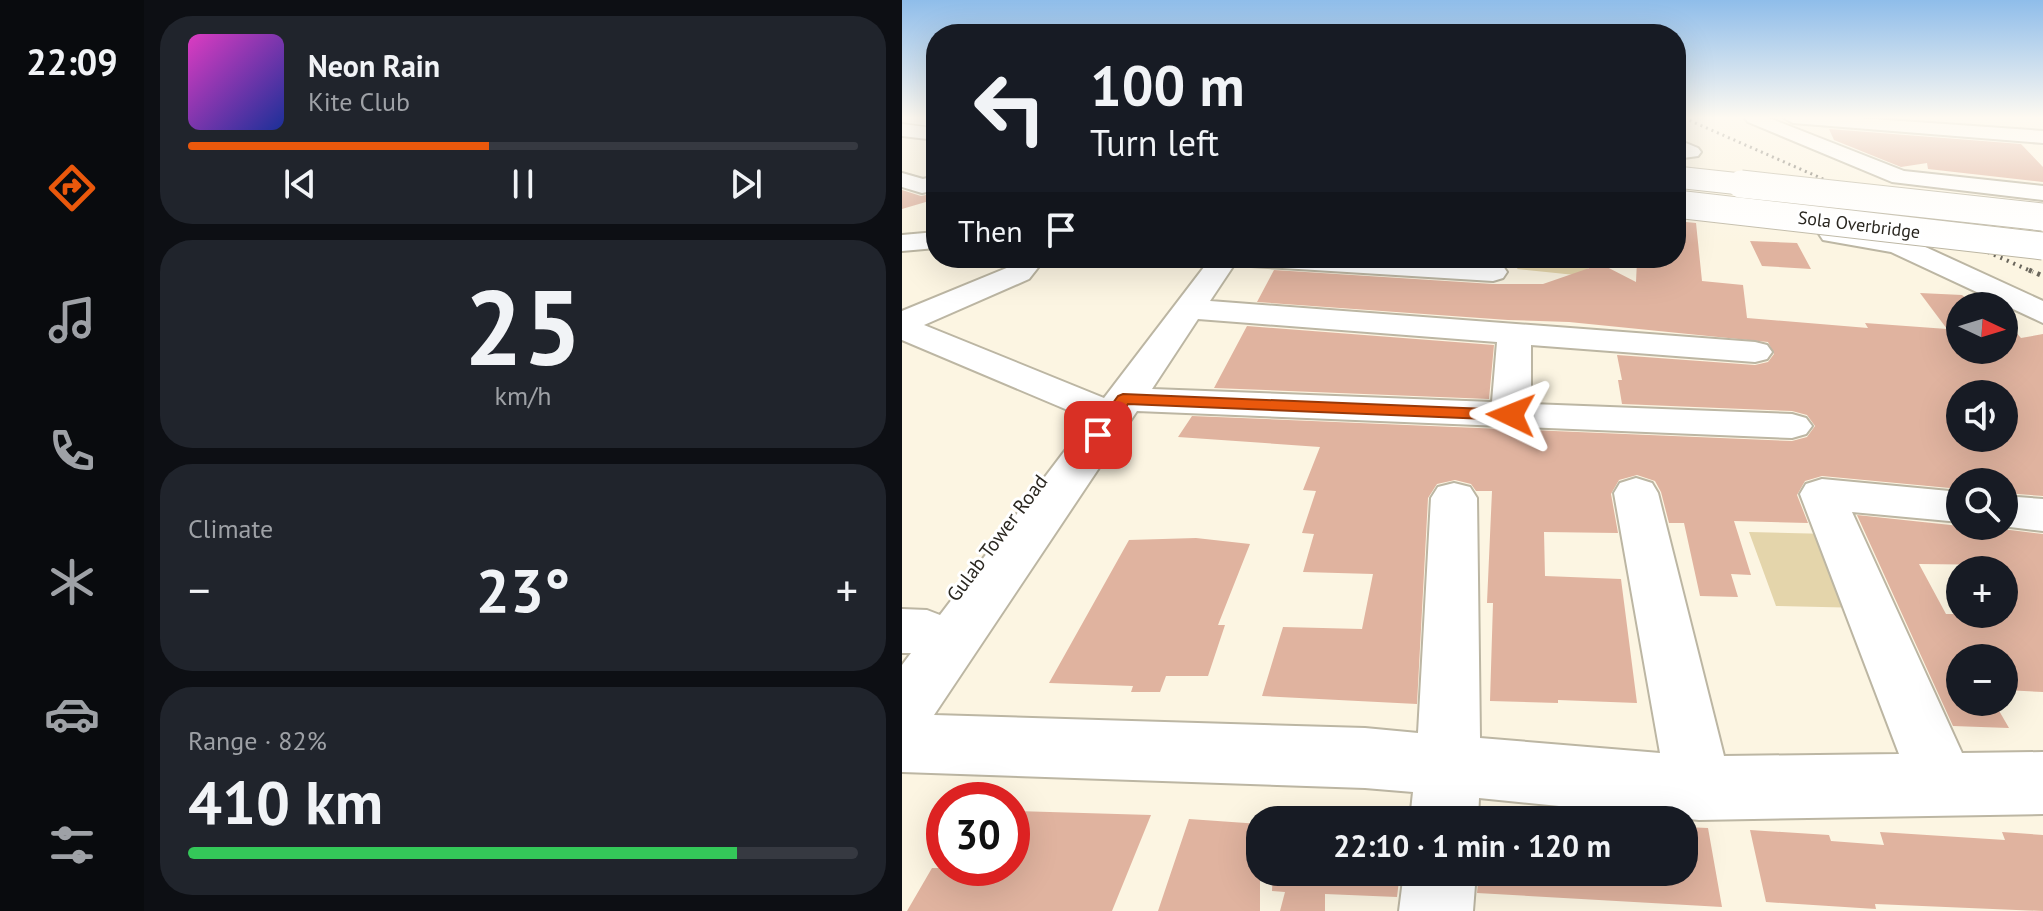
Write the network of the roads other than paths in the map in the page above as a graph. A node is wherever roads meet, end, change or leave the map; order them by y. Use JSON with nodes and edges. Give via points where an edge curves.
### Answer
{"nodes":[{"id":1,"x":1861,"y":161,"type":"edge"},
{"id":2,"x":1686,"y":178,"type":"edge"},
{"id":3,"x":902,"y":180,"type":"edge"},
{"id":4,"x":926,"y":185,"type":"edge"},
{"id":5,"x":1686,"y":190,"type":"edge"},
{"id":6,"x":2043,"y":193,"type":"edge"},
{"id":7,"x":1686,"y":205,"type":"edge"},
{"id":8,"x":1686,"y":216,"type":"edge"},
{"id":9,"x":2043,"y":217,"type":"edge"},
{"id":10,"x":2043,"y":229,"type":"edge"},
{"id":11,"x":926,"y":241,"type":"edge"},
{"id":12,"x":902,"y":243,"type":"edge"},
{"id":13,"x":2043,"y":246,"type":"edge"},
{"id":14,"x":1023,"y":268,"type":"edge"},
{"id":15,"x":1205,"y":268,"type":"edge"},
{"id":16,"x":1218,"y":268,"type":"edge"},
{"id":17,"x":1421,"y":268,"type":"edge"},
{"id":18,"x":1493,"y":272,"type":"dead end"},
{"id":19,"x":1189,"y":309,"type":"junction"},
{"id":20,"x":2043,"y":313,"type":"edge"},
{"id":21,"x":902,"y":325,"type":"edge"},
{"id":22,"x":1514,"y":335,"type":"junction"},
{"id":23,"x":1755,"y":352,"type":"dead end"},
{"id":24,"x":1110,"y":404,"type":"junction"},
{"id":25,"x":1511,"y":415,"type":"junction"},
{"id":26,"x":1792,"y":426,"type":"dead end"},
{"id":27,"x":1636,"y":493,"type":"dead end"},
{"id":28,"x":1454,"y":498,"type":"dead end"},
{"id":29,"x":1946,"y":506,"type":"edge"},
{"id":30,"x":2018,"y":512,"type":"edge"},
{"id":31,"x":2043,"y":515,"type":"edge"},
{"id":32,"x":910,"y":643,"type":"edge"},
{"id":33,"x":902,"y":712,"type":"edge"},
{"id":34,"x":902,"y":743,"type":"edge"},
{"id":35,"x":2043,"y":783,"type":"edge"},
{"id":36,"x":1944,"y":786,"type":"junction"},
{"id":37,"x":1699,"y":788,"type":"junction"},
{"id":38,"x":1446,"y":793,"type":"edge"},
{"id":39,"x":1439,"y":886,"type":"edge"},
{"id":40,"x":1436,"y":911,"type":"edge"}],
"edges":[{"from":1,"to":6,"type":"street","via":[[1900,177]]},
{"from":2,"to":9,"type":"main road","bridge":true},
{"from":3,"to":4,"type":"street"},
{"from":5,"to":10,"type":"main road","name":"Sola Overbridge"},
{"from":7,"to":13,"type":"main road","name":"Sola Overbridge","bridge":true},
{"from":8,"to":20,"type":"street","via":[[1886,241]]},
{"from":11,"to":12,"type":"street"},
{"from":14,"to":21,"type":"street"},
{"from":15,"to":24,"type":"street","name":"Gulab Tower Road"},
{"from":16,"to":19,"type":"street"},
{"from":17,"to":18,"type":"street"},
{"from":19,"to":22,"type":"street"},
{"from":19,"to":24,"type":"street"},
{"from":21,"to":24,"type":"street"},
{"from":22,"to":23,"type":"street"},
{"from":22,"to":25,"type":"street"},
{"from":24,"to":25,"type":"street"},
{"from":24,"to":32,"type":"street","name":"Gulab Tower Road"},
{"from":24,"to":33,"type":"street"},
{"from":25,"to":26,"type":"street"},
{"from":27,"to":37,"type":"street"},
{"from":28,"to":38,"type":"street"},
{"from":29,"to":36,"type":"street","via":[[1822,494]]},
{"from":30,"to":31,"type":"street"},
{"from":34,"to":38,"type":"street","via":[[1365,758]]},
{"from":35,"to":36,"type":"street"},
{"from":36,"to":37,"type":"street"},
{"from":37,"to":38,"type":"street"},
{"from":39,"to":40,"type":"street"}]}
